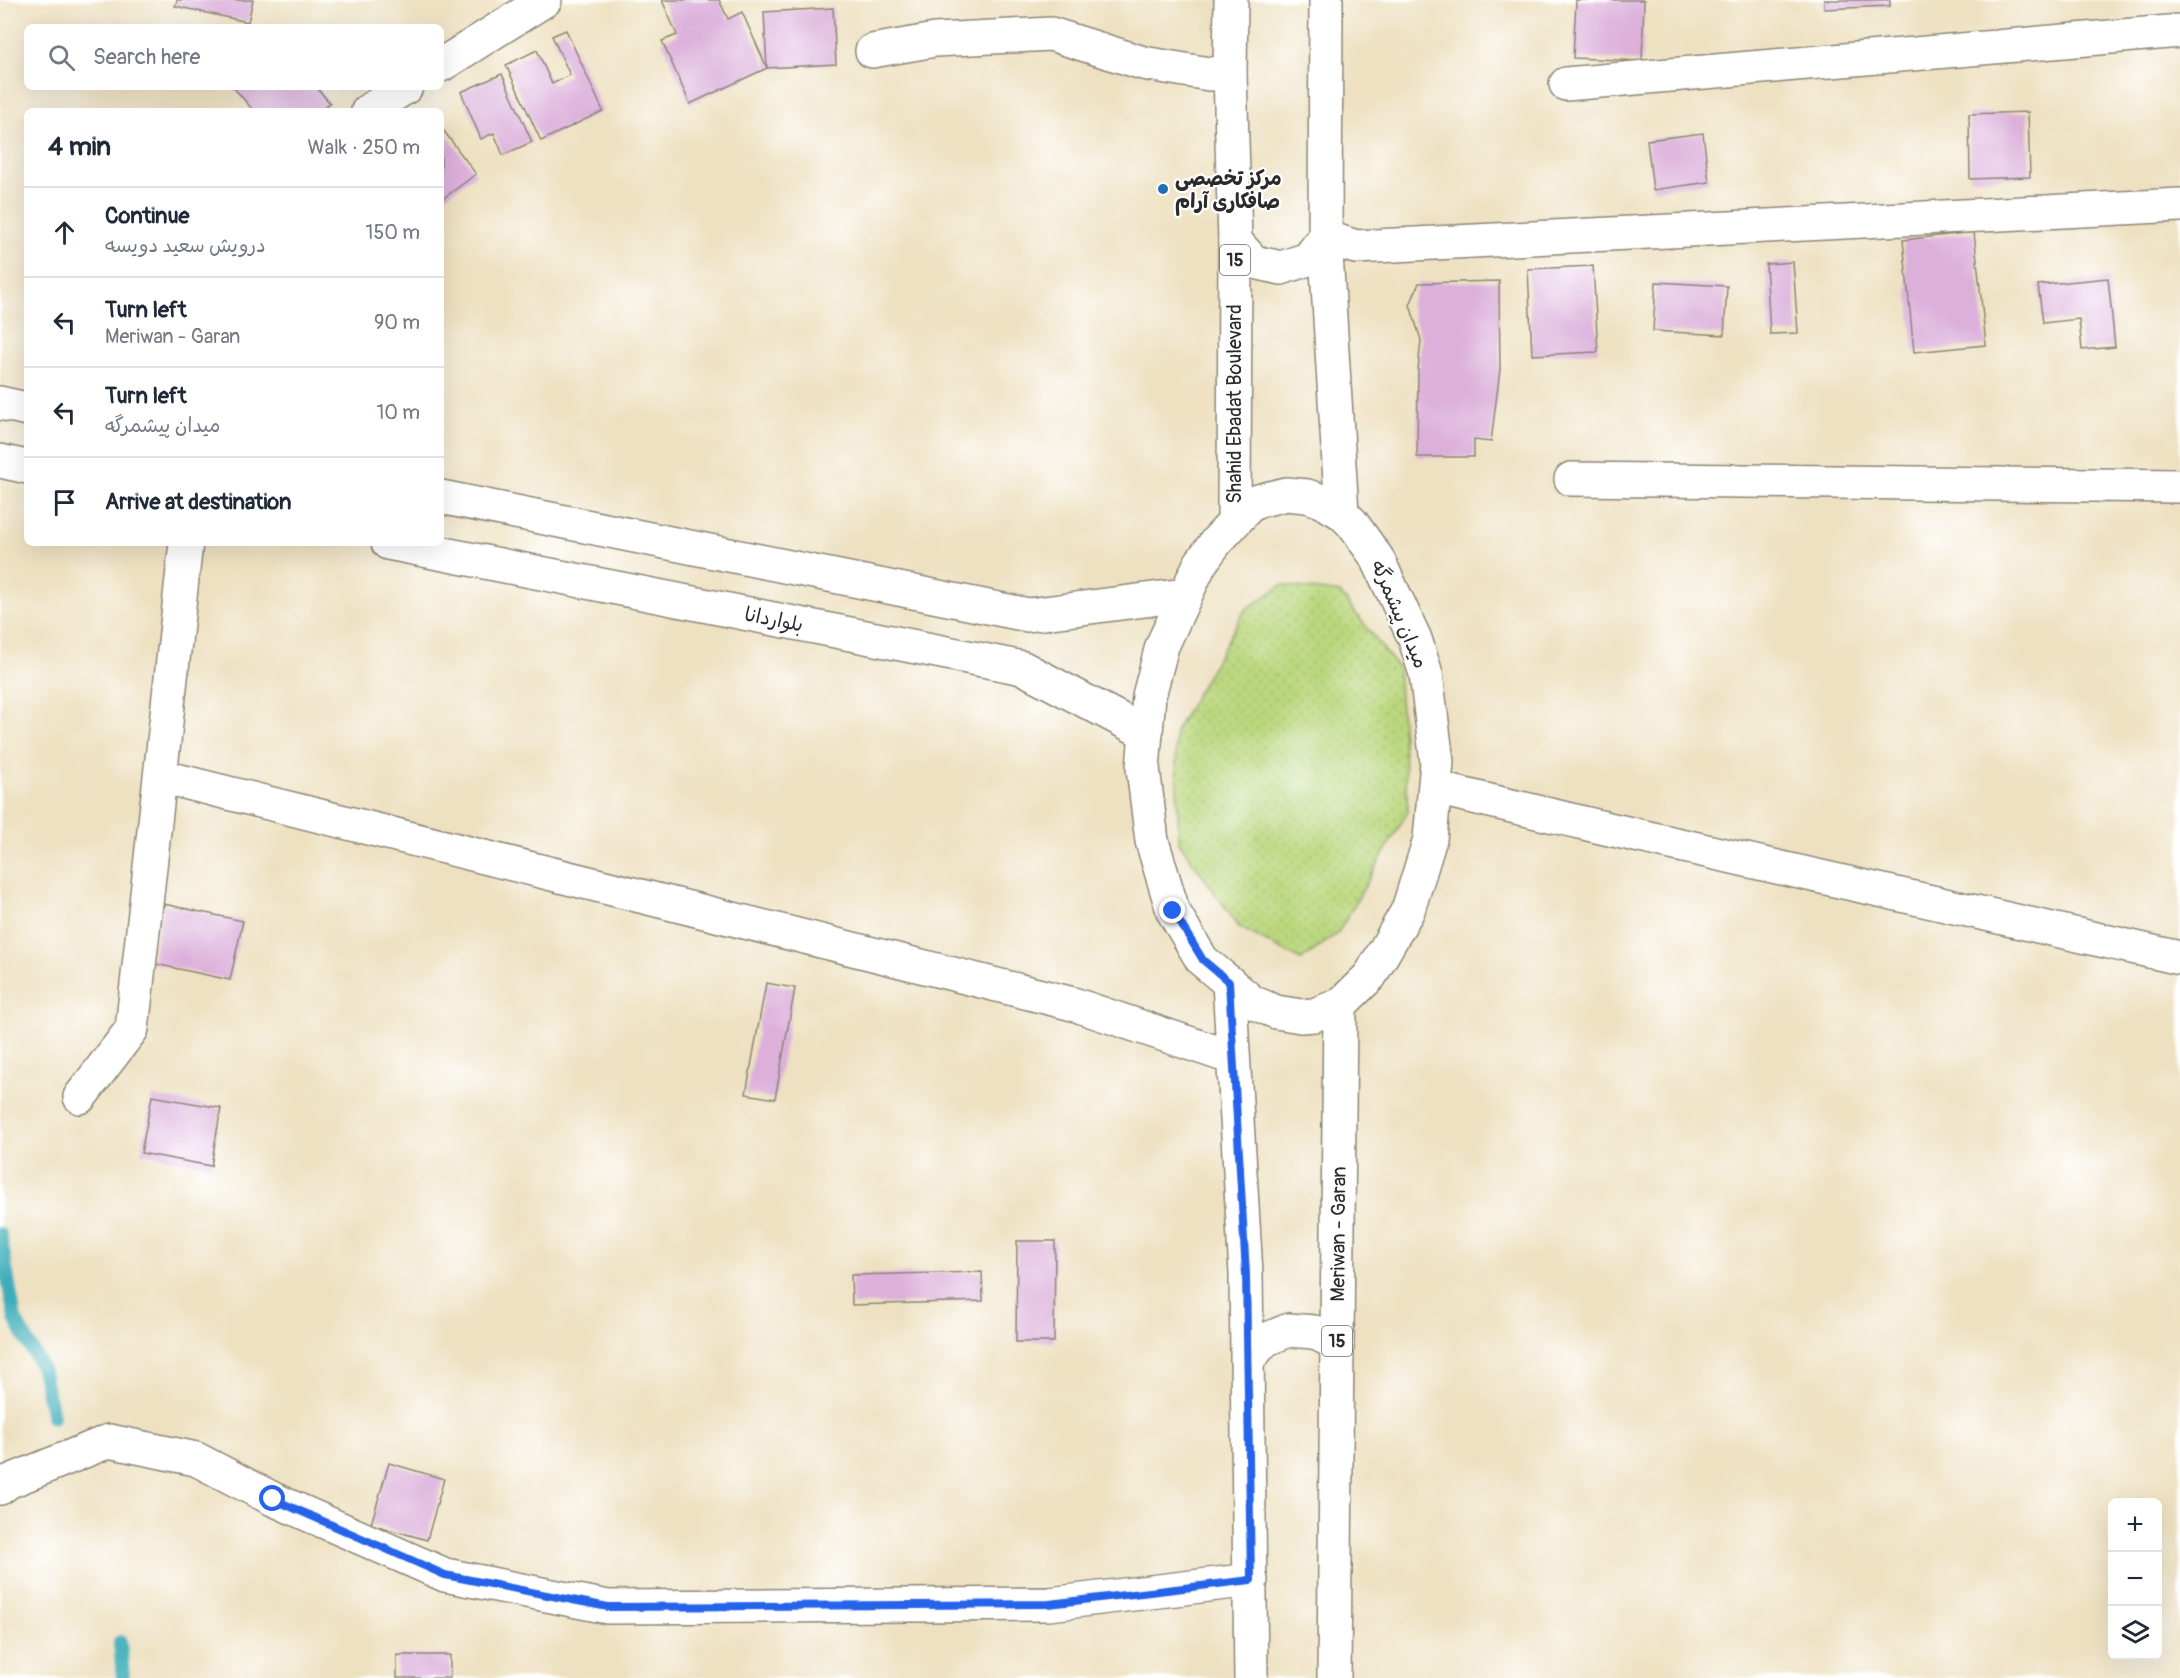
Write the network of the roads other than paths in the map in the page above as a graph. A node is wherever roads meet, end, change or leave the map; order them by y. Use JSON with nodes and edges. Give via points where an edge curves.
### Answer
{"nodes":[{"id":1,"x":545,"y":0,"type":"edge"},
{"id":2,"x":1231,"y":0,"type":"edge"},
{"id":3,"x":1326,"y":0,"type":"edge"},
{"id":4,"x":2180,"y":31,"type":"edge"},
{"id":5,"x":872,"y":51,"type":"dead end"},
{"id":6,"x":444,"y":63,"type":"edge"},
{"id":7,"x":1230,"y":73,"type":"junction"},
{"id":8,"x":1566,"y":84,"type":"dead end"},
{"id":9,"x":401,"y":90,"type":"edge"},
{"id":10,"x":373,"y":108,"type":"edge"},
{"id":11,"x":2180,"y":205,"type":"edge"},
{"id":12,"x":1325,"y":237,"type":"junction"},
{"id":13,"x":1235,"y":241,"type":"junction"},
{"id":14,"x":0,"y":403,"type":"edge"},
{"id":15,"x":24,"y":408,"type":"edge"},
{"id":16,"x":0,"y":461,"type":"edge"},
{"id":17,"x":24,"y":466,"type":"edge"},
{"id":18,"x":1571,"y":479,"type":"dead end"},
{"id":19,"x":2180,"y":486,"type":"edge"},
{"id":20,"x":444,"y":498,"type":"edge"},
{"id":21,"x":1342,"y":513,"type":"junction"},
{"id":22,"x":1234,"y":521,"type":"junction"},
{"id":23,"x":186,"y":546,"type":"edge"},
{"id":24,"x":403,"y":546,"type":"edge"},
{"id":25,"x":1184,"y":595,"type":"junction"},
{"id":26,"x":1146,"y":733,"type":"junction"},
{"id":27,"x":160,"y":776,"type":"junction"},
{"id":28,"x":1435,"y":788,"type":"junction"},
{"id":29,"x":2180,"y":958,"type":"edge"},
{"id":30,"x":1229,"y":982,"type":"junction"},
{"id":31,"x":1340,"y":1005,"type":"junction"},
{"id":32,"x":1233,"y":1058,"type":"junction"},
{"id":33,"x":80,"y":1098,"type":"dead end"},
{"id":34,"x":1337,"y":1344,"type":"junction"},
{"id":35,"x":1248,"y":1359,"type":"junction"},
{"id":36,"x":0,"y":1488,"type":"edge"},
{"id":37,"x":1251,"y":1580,"type":"junction"},
{"id":38,"x":1251,"y":1678,"type":"edge"},
{"id":39,"x":1334,"y":1678,"type":"edge"}],
"edges":[{"from":1,"to":6,"type":"street"},
{"from":2,"to":7,"type":"street","name":"Shahid Ebadat Boulevard","number":"15"},
{"from":3,"to":12,"type":"street"},
{"from":4,"to":8,"type":"street"},
{"from":5,"to":7,"type":"street","via":[[935,40],[1051,34],[1143,63],[1209,74]]},
{"from":7,"to":13,"type":"street","name":"Shahid Ebadat Boulevard","number":"15"},
{"from":9,"to":10,"type":"street"},
{"from":11,"to":12,"type":"street","via":[[1356,247]]},
{"from":12,"to":13,"type":"street","via":[[1308,259],[1281,268],[1254,262]]},
{"from":12,"to":21,"type":"street"},
{"from":13,"to":22,"type":"street","name":"Shahid Ebadat Boulevard","number":"15"},
{"from":14,"to":15,"type":"street"},
{"from":16,"to":17,"type":"street"},
{"from":18,"to":19,"type":"street"},
{"from":20,"to":25,"type":"street","via":[[1028,615]]},
{"from":21,"to":22,"type":"street","name":"میدان پیشمرگه","via":[[1319,500],[1286,494],[1258,501]]},
{"from":21,"to":28,"type":"street","name":"میدان پیشمرگه","via":[[1377,558],[1415,639],[1426,674],[1437,762]]},
{"from":22,"to":25,"type":"street","name":"میدان پیشمرگه","via":[[1200,564]]},
{"from":23,"to":27,"type":"street"},
{"from":24,"to":26,"type":"street","name":"بلواردانا","via":[[1023,668]]},
{"from":25,"to":26,"type":"street","name":"میدان پیشمرگه","via":[[1162,646],[1149,696]]},
{"from":26,"to":30,"type":"street","name":"میدان پیشمرگه","via":[[1143,768],[1152,841],[1173,911],[1203,960]]},
{"from":27,"to":32,"type":"street","via":[[1073,1004]]},
{"from":27,"to":33,"type":"street","via":[[132,1029]]},
{"from":28,"to":29,"type":"street"},
{"from":28,"to":31,"type":"street","name":"میدان پیشمرگه","via":[[1430,839],[1408,910],[1370,976]]},
{"from":30,"to":31,"type":"street","name":"میدان پیشمرگه","via":[[1252,1002],[1288,1015],[1314,1015]]},
{"from":30,"to":32,"type":"street"},
{"from":31,"to":34,"type":"street","name":"Meriwan - Garan","number":"15"},
{"from":32,"to":35,"type":"street"},
{"from":34,"to":35,"type":"street","via":[[1314,1332],[1289,1330],[1265,1340]]},
{"from":34,"to":39,"type":"street","name":"Meriwan - Garan","number":"15"},
{"from":35,"to":37,"type":"street"},
{"from":36,"to":37,"type":"street","via":[[109,1441],[196,1459],[273,1499],[445,1575],[608,1607],[1049,1604]]},
{"from":37,"to":38,"type":"street"}]}
